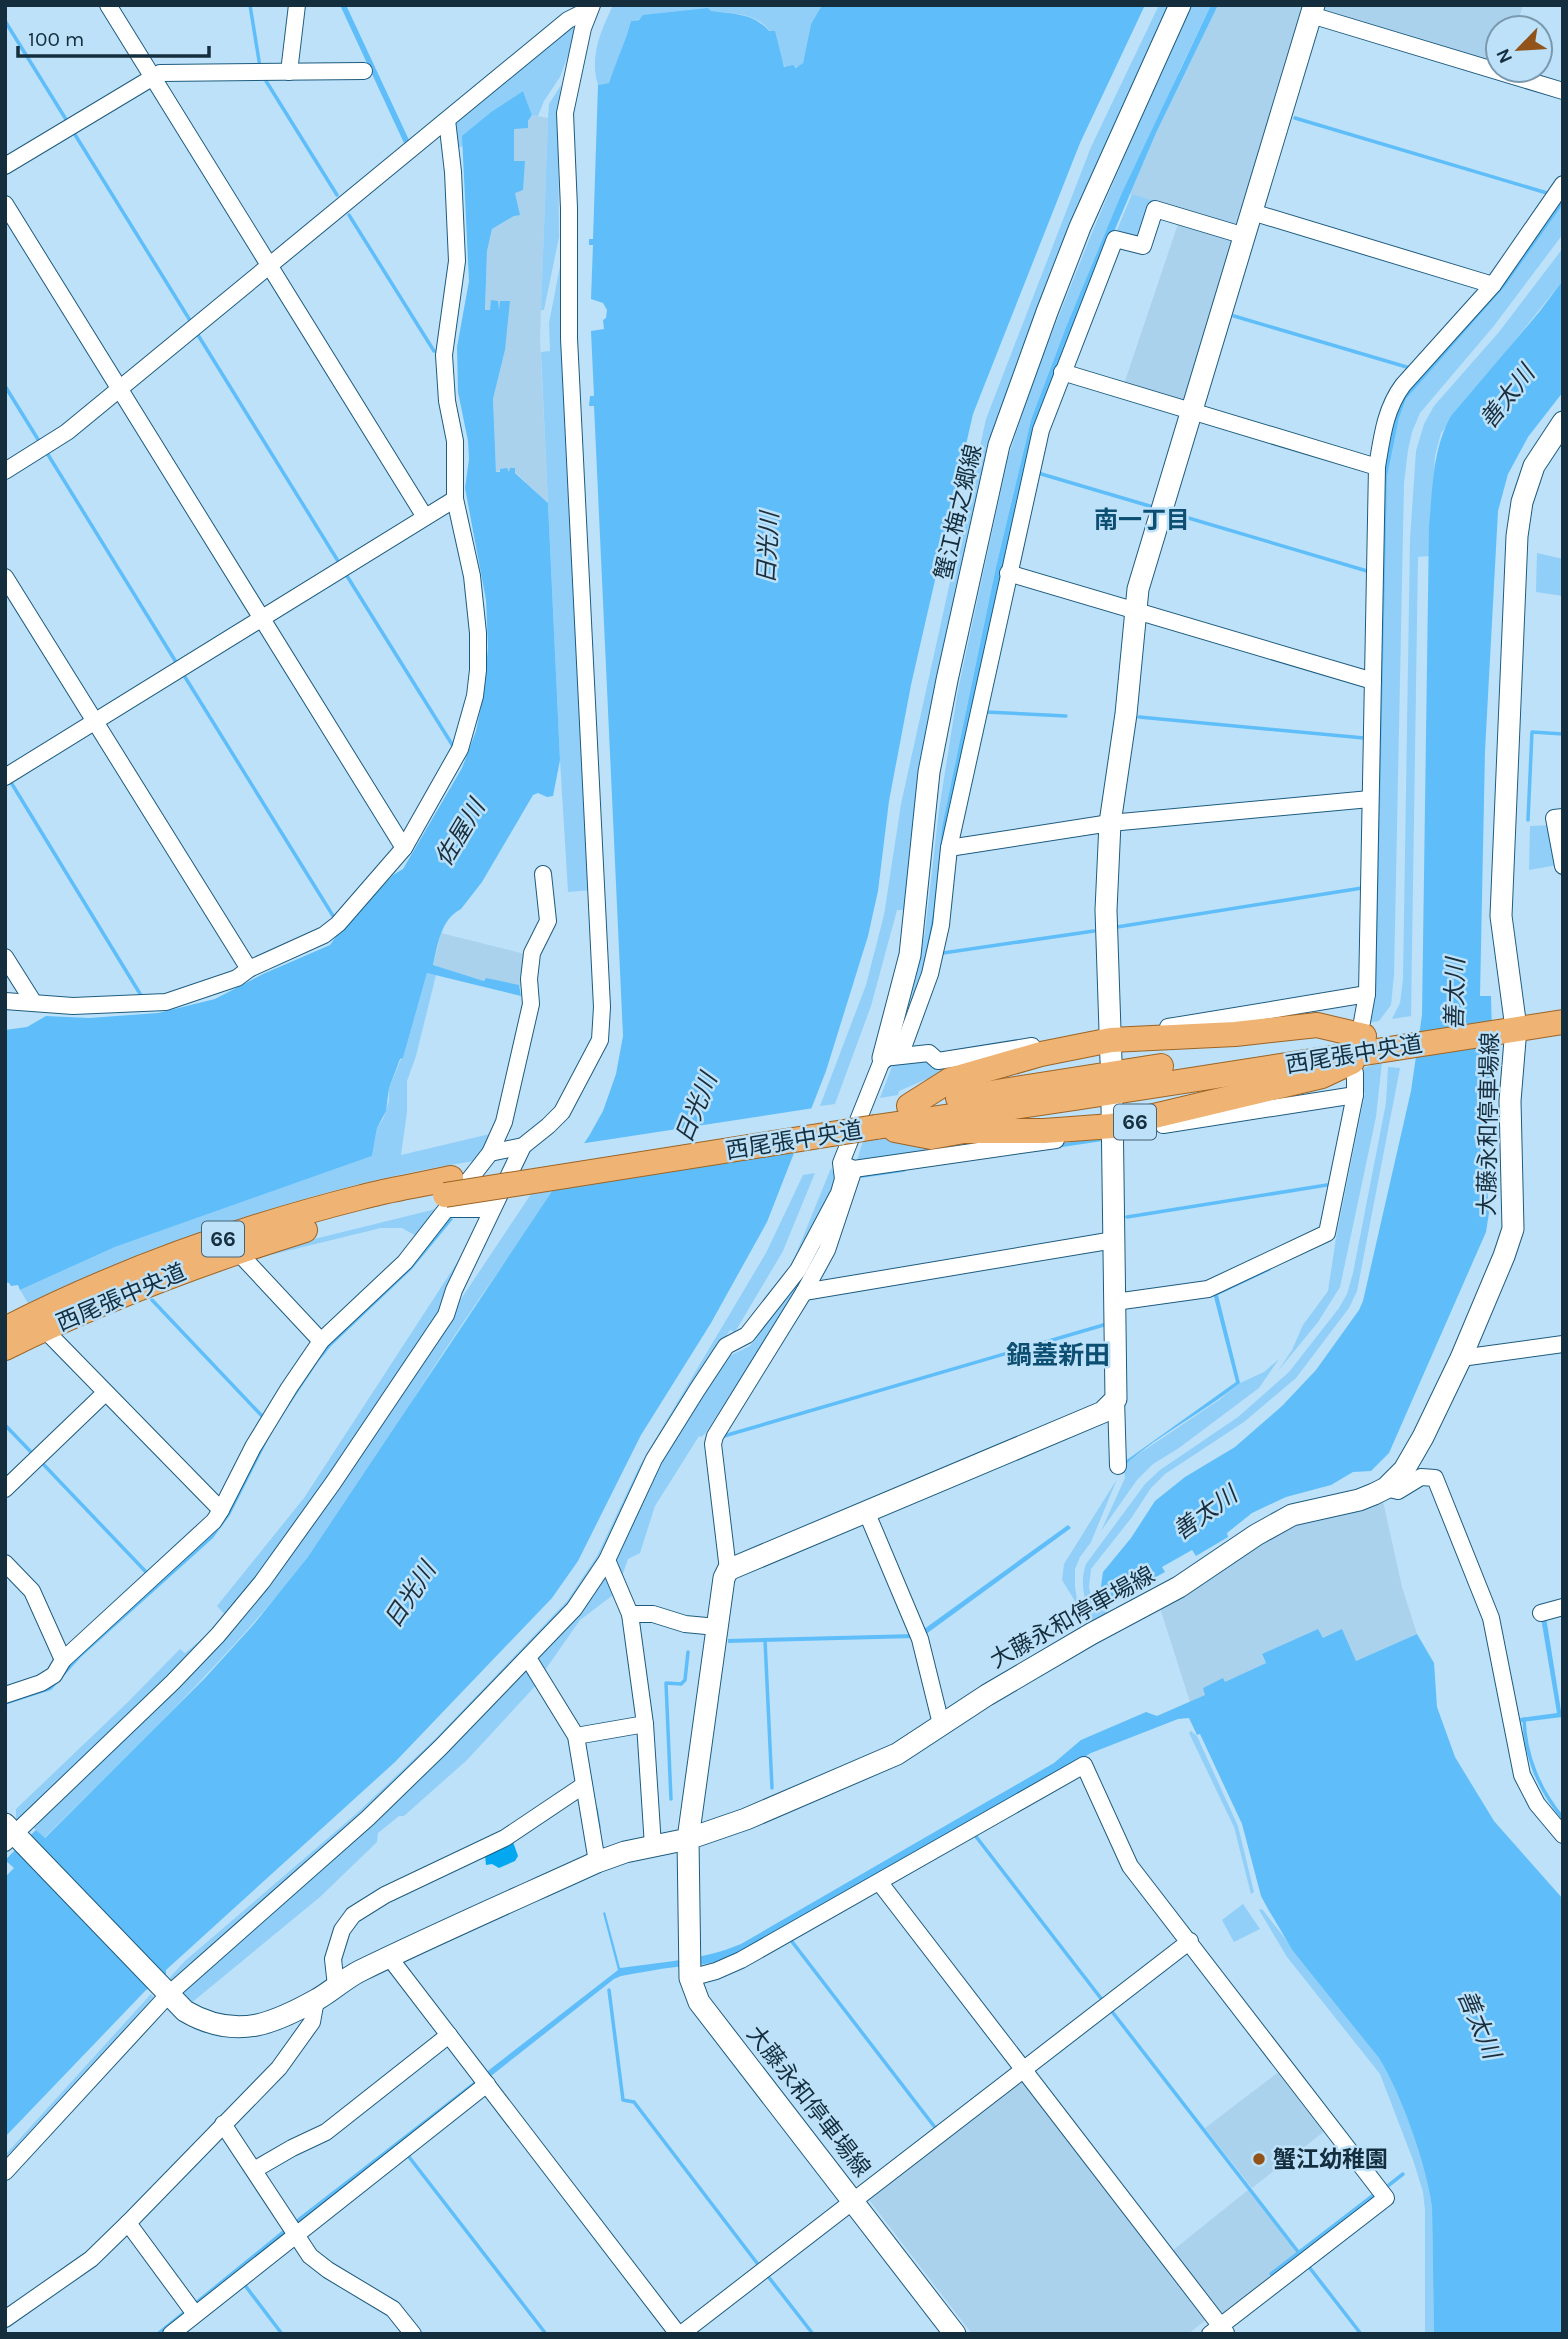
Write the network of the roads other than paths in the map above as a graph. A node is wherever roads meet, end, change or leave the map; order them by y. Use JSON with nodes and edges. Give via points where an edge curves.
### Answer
{"nodes":[{"id":1,"x":108,"y":5,"type":"edge"},
{"id":2,"x":297,"y":5,"type":"edge"},
{"id":3,"x":1180,"y":5,"type":"edge"},
{"id":4,"x":586,"y":7,"type":"edge"},
{"id":5,"x":1313,"y":10,"type":"edge"},
{"id":6,"x":364,"y":71,"type":"dead end"},
{"id":7,"x":289,"y":72,"type":"junction"},
{"id":8,"x":152,"y":76,"type":"junction"},
{"id":9,"x":1563,"y":90,"type":"edge"},
{"id":10,"x":447,"y":120,"type":"junction"},
{"id":11,"x":5,"y":166,"type":"edge"},
{"id":12,"x":1563,"y":184,"type":"edge"},
{"id":13,"x":5,"y":204,"type":"edge"},
{"id":14,"x":1252,"y":212,"type":"junction"},
{"id":15,"x":1245,"y":236,"type":"junction"},
{"id":16,"x":269,"y":265,"type":"junction"},
{"id":17,"x":1493,"y":285,"type":"junction"},
{"id":18,"x":1062,"y":372,"type":"junction"},
{"id":19,"x":120,"y":389,"type":"junction"},
{"id":20,"x":1191,"y":411,"type":"junction"},
{"id":21,"x":1563,"y":422,"type":"edge"},
{"id":22,"x":1377,"y":467,"type":"junction"},
{"id":23,"x":5,"y":471,"type":"edge"},
{"id":24,"x":455,"y":499,"type":"junction"},
{"id":25,"x":425,"y":517,"type":"junction"},
{"id":26,"x":1008,"y":573,"type":"junction"},
{"id":27,"x":5,"y":577,"type":"edge"},
{"id":28,"x":1136,"y":611,"type":"junction"},
{"id":29,"x":262,"y":618,"type":"junction"},
{"id":30,"x":1373,"y":681,"type":"junction"},
{"id":31,"x":95,"y":722,"type":"junction"},
{"id":32,"x":5,"y":777,"type":"edge"},
{"id":33,"x":1370,"y":799,"type":"junction"},
{"id":34,"x":1563,"y":817,"type":"edge"},
{"id":35,"x":1111,"y":823,"type":"junction"},
{"id":36,"x":404,"y":848,"type":"junction"},
{"id":37,"x":949,"y":848,"type":"junction"},
{"id":38,"x":1563,"y":866,"type":"edge"},
{"id":39,"x":544,"y":874,"type":"dead end"},
{"id":40,"x":5,"y":957,"type":"edge"},
{"id":41,"x":249,"y":969,"type":"junction"},
{"id":42,"x":1367,"y":994,"type":"junction"},
{"id":43,"x":5,"y":1001,"type":"edge"},
{"id":44,"x":34,"y":1003,"type":"junction"},
{"id":45,"x":1563,"y":1005,"type":"edge"},
{"id":46,"x":1507,"y":1022,"type":"junction"},
{"id":47,"x":1563,"y":1022,"type":"edge"},
{"id":48,"x":1379,"y":1037,"type":"junction"},
{"id":49,"x":1111,"y":1046,"type":"junction"},
{"id":50,"x":892,"y":1057,"type":"junction"},
{"id":51,"x":1355,"y":1073,"type":"dead end"},
{"id":52,"x":1355,"y":1095,"type":"junction"},
{"id":53,"x":909,"y":1106,"type":"junction"},
{"id":54,"x":1112,"y":1115,"type":"junction"},
{"id":55,"x":881,"y":1121,"type":"junction"},
{"id":56,"x":1137,"y":1122,"type":"junction"},
{"id":57,"x":523,"y":1146,"type":"junction"},
{"id":58,"x":490,"y":1153,"type":"junction"},
{"id":59,"x":848,"y":1166,"type":"junction"},
{"id":60,"x":448,"y":1194,"type":"junction"},
{"id":61,"x":492,"y":1209,"type":"junction"},
{"id":62,"x":1114,"y":1240,"type":"junction"},
{"id":63,"x":237,"y":1251,"type":"junction"},
{"id":64,"x":804,"y":1292,"type":"junction"},
{"id":65,"x":1115,"y":1302,"type":"junction"},
{"id":66,"x":5,"y":1329,"type":"edge"},
{"id":67,"x":44,"y":1329,"type":"junction"},
{"id":68,"x":321,"y":1342,"type":"junction"},
{"id":69,"x":1563,"y":1344,"type":"edge"},
{"id":70,"x":5,"y":1348,"type":"edge"},
{"id":71,"x":1461,"y":1357,"type":"junction"},
{"id":72,"x":105,"y":1393,"type":"junction"},
{"id":73,"x":1116,"y":1399,"type":"junction"},
{"id":74,"x":1118,"y":1466,"type":"dead end"},
{"id":75,"x":1386,"y":1488,"type":"junction"},
{"id":76,"x":5,"y":1489,"type":"edge"},
{"id":77,"x":222,"y":1510,"type":"junction"},
{"id":78,"x":866,"y":1511,"type":"junction"},
{"id":79,"x":607,"y":1560,"type":"junction"},
{"id":80,"x":5,"y":1563,"type":"edge"},
{"id":81,"x":728,"y":1570,"type":"junction"},
{"id":82,"x":1563,"y":1607,"type":"edge"},
{"id":83,"x":1541,"y":1613,"type":"dead end"},
{"id":84,"x":630,"y":1614,"type":"junction"},
{"id":85,"x":717,"y":1628,"type":"junction"},
{"id":86,"x":528,"y":1658,"type":"junction"},
{"id":87,"x":63,"y":1660,"type":"junction"},
{"id":88,"x":5,"y":1695,"type":"edge"},
{"id":89,"x":645,"y":1724,"type":"junction"},
{"id":90,"x":941,"y":1724,"type":"junction"},
{"id":91,"x":576,"y":1736,"type":"junction"},
{"id":92,"x":584,"y":1785,"type":"junction"},
{"id":93,"x":11,"y":1835,"type":"edge"},
{"id":94,"x":1563,"y":1835,"type":"edge"},
{"id":95,"x":688,"y":1839,"type":"junction"},
{"id":96,"x":653,"y":1846,"type":"junction"},
{"id":97,"x":597,"y":1862,"type":"junction"},
{"id":98,"x":880,"y":1883,"type":"junction"},
{"id":99,"x":1190,"y":1941,"type":"junction"},
{"id":100,"x":389,"y":1957,"type":"junction"},
{"id":101,"x":690,"y":1968,"type":"junction"},
{"id":102,"x":336,"y":1986,"type":"junction"},
{"id":103,"x":167,"y":1992,"type":"junction"},
{"id":104,"x":316,"y":2000,"type":"junction"},
{"id":105,"x":449,"y":2035,"type":"junction"},
{"id":106,"x":1024,"y":2070,"type":"junction"},
{"id":107,"x":484,"y":2080,"type":"junction"},
{"id":108,"x":223,"y":2124,"type":"junction"},
{"id":109,"x":254,"y":2170,"type":"junction"},
{"id":110,"x":5,"y":2172,"type":"edge"},
{"id":111,"x":853,"y":2201,"type":"junction"},
{"id":112,"x":128,"y":2223,"type":"junction"},
{"id":113,"x":293,"y":2230,"type":"junction"},
{"id":114,"x":193,"y":2310,"type":"junction"},
{"id":115,"x":5,"y":2319,"type":"edge"},
{"id":116,"x":1219,"y":2331,"type":"edge"},
{"id":117,"x":172,"y":2334,"type":"edge"},
{"id":118,"x":413,"y":2334,"type":"edge"},
{"id":119,"x":679,"y":2334,"type":"edge"},
{"id":120,"x":955,"y":2334,"type":"edge"}],
"edges":[{"from":1,"to":8,"type":"street"},
{"from":2,"to":7,"type":"street"},
{"from":3,"to":50,"type":"main road","name":"蟹江梅之郷線","via":[[1080,227],[999,445],[932,759],[910,955]]},
{"from":4,"to":10,"type":"street"},
{"from":4,"to":57,"type":"street","via":[[565,113],[569,338],[602,1007],[600,1040],[562,1112]]},
{"from":5,"to":9,"type":"street"},
{"from":5,"to":14,"type":"main road"},
{"from":6,"to":7,"type":"street"},
{"from":7,"to":8,"type":"street"},
{"from":8,"to":11,"type":"street"},
{"from":8,"to":16,"type":"street"},
{"from":10,"to":16,"type":"street"},
{"from":10,"to":24,"type":"street","via":[[457,261],[444,355],[455,441]]},
{"from":12,"to":17,"type":"street"},
{"from":13,"to":19,"type":"street"},
{"from":14,"to":15,"type":"main road"},
{"from":14,"to":17,"type":"street"},
{"from":15,"to":18,"type":"street","via":[[1155,209],[1143,246],[1115,239]]},
{"from":15,"to":20,"type":"main road"},
{"from":16,"to":19,"type":"street"},
{"from":16,"to":25,"type":"street"},
{"from":17,"to":22,"type":"street","via":[[1392,400]]},
{"from":18,"to":20,"type":"street"},
{"from":18,"to":26,"type":"street","via":[[1041,430]]},
{"from":19,"to":23,"type":"street","via":[[66,432]]},
{"from":19,"to":29,"type":"street"},
{"from":20,"to":22,"type":"street"},
{"from":20,"to":28,"type":"main road","via":[[1138,589]]},
{"from":21,"to":46,"type":"main road","name":"大藤永和停車場線","via":[[1534,466],[1517,536],[1501,916]]},
{"from":22,"to":30,"type":"street"},
{"from":24,"to":25,"type":"street"},
{"from":24,"to":36,"type":"street","via":[[472,576],[478,632],[475,696],[460,749]]},
{"from":25,"to":29,"type":"street"},
{"from":26,"to":28,"type":"street"},
{"from":26,"to":37,"type":"street"},
{"from":27,"to":31,"type":"street"},
{"from":28,"to":30,"type":"street"},
{"from":28,"to":35,"type":"main road"},
{"from":29,"to":31,"type":"street"},
{"from":29,"to":36,"type":"street"},
{"from":30,"to":33,"type":"street"},
{"from":31,"to":32,"type":"street"},
{"from":31,"to":41,"type":"street"},
{"from":33,"to":35,"type":"street"},
{"from":33,"to":42,"type":"street"},
{"from":34,"to":38,"type":"street","via":[[1554,818]]},
{"from":35,"to":37,"type":"street"},
{"from":35,"to":49,"type":"main road","via":[[1106,910]]},
{"from":36,"to":41,"type":"street","via":[[324,935]]},
{"from":37,"to":50,"type":"street","via":[[941,925],[930,974]]},
{"from":39,"to":58,"type":"street","via":[[548,921],[531,953],[531,1004],[504,1122]]},
{"from":40,"to":44,"type":"street"},
{"from":41,"to":44,"type":"street","via":[[237,978],[166,1002]]},
{"from":42,"to":48,"type":"street"},
{"from":42,"to":49,"type":"street"},
{"from":43,"to":44,"type":"street"},
{"from":45,"to":46,"type":"main road","name":"西尾張中央道","number":"66"},
{"from":46,"to":47,"type":"main road","name":"西尾張中央道","number":"66"},
{"from":46,"to":48,"type":"main road","name":"西尾張中央道","number":"66"},
{"from":46,"to":71,"type":"main road","name":"大藤永和停車場線","via":[[1513,1229]]},
{"from":48,"to":49,"type":"main road","number":"66","via":[[1317,1025]]},
{"from":48,"to":53,"type":"main road","name":"西尾張中央道","number":"66"},
{"from":48,"to":55,"type":"main road","name":"西尾張中央道","number":"66","via":[[1075,1098]]},
{"from":48,"to":56,"type":"main road","number":"66","via":[[1322,1076]]},
{"from":49,"to":50,"type":"street","via":[[1080,1039],[938,1060],[929,1053]]},
{"from":49,"to":53,"type":"main road","number":"66","via":[[1041,1054],[950,1080]]},
{"from":50,"to":59,"type":"street"},
{"from":51,"to":52,"type":"street"},
{"from":52,"to":56,"type":"street","via":[[1155,1126]]},
{"from":52,"to":65,"type":"street","via":[[1327,1233],[1208,1289]]},
{"from":53,"to":55,"type":"main road","name":"西尾張中央道","number":"66"},
{"from":54,"to":55,"type":"main road","number":"66","via":[[1045,1131],[964,1131],[932,1137],[899,1132]]},
{"from":54,"to":56,"type":"main road","number":"66"},
{"from":54,"to":59,"type":"street","via":[[1069,1139]]},
{"from":54,"to":62,"type":"main road"},
{"from":55,"to":60,"type":"main road","name":"西尾張中央道","number":"66"},
{"from":57,"to":58,"type":"street"},
{"from":57,"to":61,"type":"street"},
{"from":58,"to":60,"type":"street"},
{"from":59,"to":64,"type":"street","via":[[827,1250]]},
{"from":59,"to":79,"type":"street","via":[[798,1270],[747,1335],[726,1346],[654,1459]]},
{"from":60,"to":61,"type":"street"},
{"from":60,"to":63,"type":"main road","name":"西尾張中央道","number":"66"},
{"from":60,"to":66,"type":"main road","name":"西尾張中央道","number":"66","via":[[363,1196],[261,1225],[106,1281]]},
{"from":60,"to":68,"type":"street","via":[[405,1262]]},
{"from":61,"to":93,"type":"street","via":[[446,1315],[262,1583],[173,1682]]},
{"from":62,"to":64,"type":"street"},
{"from":62,"to":65,"type":"main road"},
{"from":63,"to":67,"type":"main road","name":"西尾張中央道","number":"66"},
{"from":63,"to":68,"type":"street"},
{"from":64,"to":81,"type":"street","via":[[715,1436]]},
{"from":65,"to":73,"type":"main road"},
{"from":67,"to":70,"type":"main road","name":"西尾張中央道","number":"66"},
{"from":67,"to":72,"type":"street"},
{"from":68,"to":77,"type":"street","via":[[253,1447]]},
{"from":69,"to":71,"type":"street"},
{"from":71,"to":75,"type":"main road","name":"大藤永和停車場線","via":[[1413,1456]]},
{"from":72,"to":76,"type":"street"},
{"from":72,"to":77,"type":"street"},
{"from":73,"to":74,"type":"street"},
{"from":73,"to":78,"type":"main road","via":[[1103,1412]]},
{"from":75,"to":90,"type":"main road","name":"大藤永和停車場線","via":[[1359,1500],[1292,1515],[1179,1587]]},
{"from":75,"to":94,"type":"street","via":[[1398,1492],[1421,1477],[1435,1478],[1491,1618],[1522,1774],[1537,1804]]},
{"from":77,"to":87,"type":"street"},
{"from":78,"to":81,"type":"main road"},
{"from":78,"to":90,"type":"street","via":[[920,1639]]},
{"from":79,"to":84,"type":"street"},
{"from":79,"to":86,"type":"street","via":[[574,1609]]},
{"from":80,"to":87,"type":"street","via":[[32,1591]]},
{"from":81,"to":85,"type":"main road"},
{"from":82,"to":83,"type":"street"},
{"from":84,"to":85,"type":"street","via":[[653,1614]]},
{"from":84,"to":89,"type":"street"},
{"from":85,"to":95,"type":"main road"},
{"from":86,"to":91,"type":"street"},
{"from":86,"to":103,"type":"street","via":[[368,1818]]},
{"from":87,"to":88,"type":"street","via":[[54,1675],[41,1683]]},
{"from":89,"to":91,"type":"street"},
{"from":89,"to":96,"type":"street"},
{"from":90,"to":95,"type":"main road","name":"大藤永和停車場線","via":[[897,1754]]},
{"from":91,"to":92,"type":"street"},
{"from":92,"to":97,"type":"street"},
{"from":92,"to":102,"type":"street","via":[[505,1838],[353,1915],[342,1930],[333,1959]]},
{"from":93,"to":103,"type":"main road"},
{"from":95,"to":96,"type":"main road"},
{"from":95,"to":101,"type":"main road","name":"大藤永和停車場線"},
{"from":96,"to":97,"type":"main road"},
{"from":97,"to":100,"type":"main road"},
{"from":98,"to":99,"type":"street","via":[[1084,1765],[1130,1866]]},
{"from":98,"to":101,"type":"street","via":[[716,1972]]},
{"from":98,"to":106,"type":"street"},
{"from":99,"to":106,"type":"street"},
{"from":99,"to":116,"type":"street","via":[[1386,2198]]},
{"from":100,"to":102,"type":"main road"},
{"from":100,"to":105,"type":"street"},
{"from":101,"to":111,"type":"main road","name":"大藤永和停車場線","via":[[699,2002]]},
{"from":102,"to":104,"type":"main road"},
{"from":103,"to":104,"type":"main road","via":[[185,2011],[230,2026],[260,2024]]},
{"from":103,"to":110,"type":"street"},
{"from":104,"to":108,"type":"street","via":[[312,2022],[279,2068]]},
{"from":105,"to":107,"type":"street"},
{"from":105,"to":109,"type":"street","via":[[326,2132]]},
{"from":106,"to":111,"type":"street"},
{"from":106,"to":116,"type":"street"},
{"from":107,"to":113,"type":"street"},
{"from":107,"to":119,"type":"street"},
{"from":108,"to":109,"type":"street"},
{"from":108,"to":112,"type":"street"},
{"from":109,"to":113,"type":"street"},
{"from":111,"to":119,"type":"street"},
{"from":111,"to":120,"type":"main road","name":"大藤永和停車場線"},
{"from":112,"to":114,"type":"street"},
{"from":112,"to":115,"type":"street","via":[[91,2259]]},
{"from":113,"to":114,"type":"street"},
{"from":113,"to":118,"type":"street","via":[[310,2256],[393,2309]]},
{"from":114,"to":117,"type":"street"}]}
